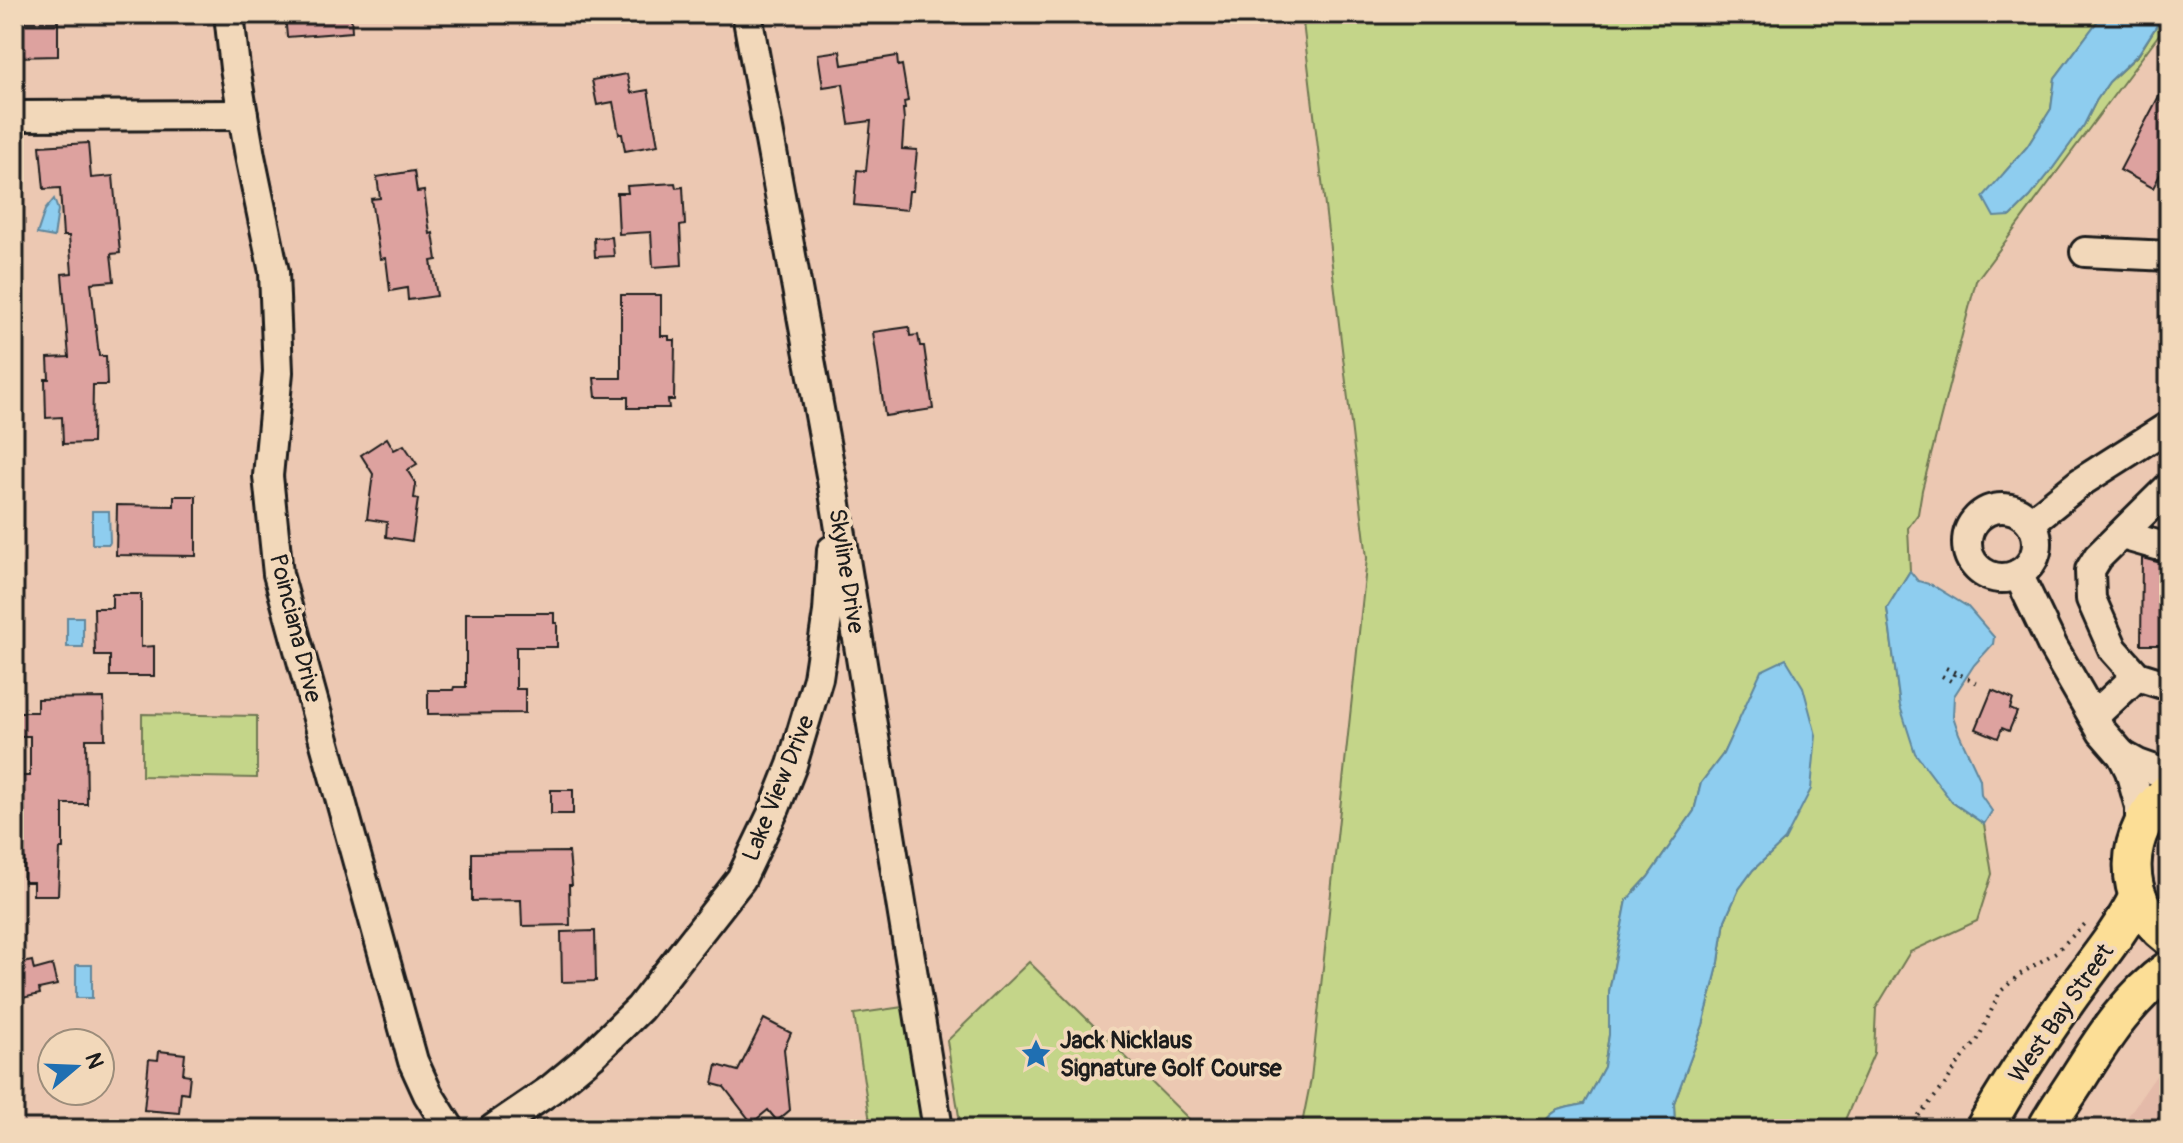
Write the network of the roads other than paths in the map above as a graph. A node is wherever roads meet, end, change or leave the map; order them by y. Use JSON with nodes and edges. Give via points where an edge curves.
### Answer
{"nodes":[{"id":1,"x":229,"y":14,"type":"edge"},
{"id":2,"x":747,"y":14,"type":"edge"},
{"id":3,"x":243,"y":115,"type":"junction"},
{"id":4,"x":14,"y":116,"type":"edge"},
{"id":5,"x":2085,"y":252,"type":"dead end"},
{"id":6,"x":2169,"y":256,"type":"edge"},
{"id":7,"x":2169,"y":426,"type":"edge"},
{"id":8,"x":833,"y":486,"type":"junction"},
{"id":9,"x":2169,"y":487,"type":"edge"},
{"id":10,"x":2031,"y":522,"type":"junction"},
{"id":11,"x":2122,"y":535,"type":"junction"},
{"id":12,"x":2169,"y":545,"type":"edge"},
{"id":13,"x":2018,"y":574,"type":"junction"},
{"id":14,"x":2137,"y":676,"type":"junction"},
{"id":15,"x":2169,"y":686,"type":"edge"},
{"id":16,"x":2094,"y":716,"type":"junction"},
{"id":17,"x":2122,"y":755,"type":"junction"},
{"id":18,"x":2169,"y":775,"type":"edge"},
{"id":19,"x":2169,"y":791,"type":"edge"},
{"id":20,"x":2140,"y":826,"type":"junction"},
{"id":21,"x":2138,"y":896,"type":"junction"},
{"id":22,"x":2169,"y":937,"type":"edge"},
{"id":23,"x":2169,"y":969,"type":"edge"},
{"id":24,"x":450,"y":1129,"type":"edge"},
{"id":25,"x":493,"y":1129,"type":"edge"},
{"id":26,"x":938,"y":1129,"type":"edge"},
{"id":27,"x":1984,"y":1129,"type":"edge"},
{"id":28,"x":2046,"y":1129,"type":"edge"}],
"edges":[{"from":1,"to":3,"type":"street","name":"Poinciana Drive"},
{"from":2,"to":8,"type":"street","name":"Skyline Drive"},
{"from":3,"to":4,"type":"street"},
{"from":3,"to":24,"type":"street","name":"Poinciana Drive","via":[[274,272],[278,372],[268,476],[278,574],[413,1061]]},
{"from":5,"to":6,"type":"street"},
{"from":7,"to":10,"type":"street","via":[[2081,482]]},
{"from":8,"to":25,"type":"street","name":"Lake View Drive","via":[[829,598],[818,678],[792,765],[741,879],[640,1008],[550,1090]]},
{"from":8,"to":26,"type":"street","name":"Skyline Drive"},
{"from":9,"to":11,"type":"street"},
{"from":10,"to":13,"type":"street","via":[[2036,551]]},
{"from":10,"to":13,"type":"street","via":[[1998,507],[1974,521],[1967,538],[1969,556],[1981,571],[1997,578]]},
{"from":11,"to":12,"type":"street"},
{"from":11,"to":14,"type":"street","via":[[2090,570],[2091,599],[2113,649]]},
{"from":13,"to":16,"type":"street"},
{"from":14,"to":15,"type":"street"},
{"from":14,"to":16,"type":"street"},
{"from":16,"to":17,"type":"street"},
{"from":17,"to":18,"type":"street"},
{"from":17,"to":20,"type":"street","via":[[2136,789]]},
{"from":19,"to":20,"type":"main road"},
{"from":20,"to":21,"type":"main road","via":[[2132,868]]},
{"from":21,"to":22,"type":"main road"},
{"from":21,"to":27,"type":"main road","name":"West Bay Street"},
{"from":23,"to":28,"type":"main road","name":"West Bay Street","via":[[2124,1010]]}]}
